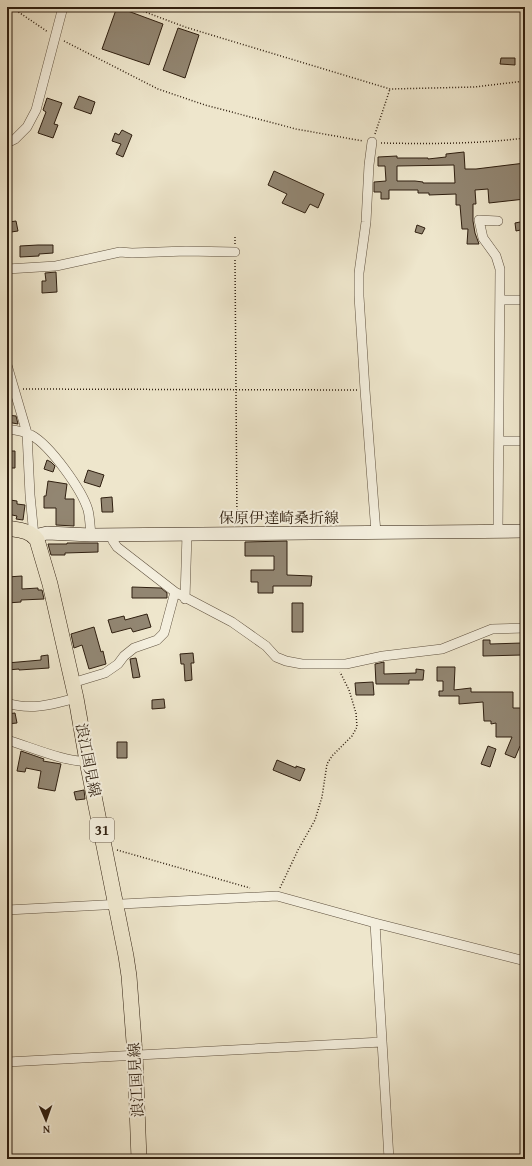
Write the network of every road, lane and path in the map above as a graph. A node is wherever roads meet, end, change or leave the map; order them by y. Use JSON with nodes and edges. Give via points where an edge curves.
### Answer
{"nodes":[{"id":1,"x":11,"y":7,"type":"edge"},
{"id":2,"x":63,"y":7,"type":"edge"},
{"id":3,"x":132,"y":7,"type":"edge"},
{"id":4,"x":54,"y":36,"type":"junction"},
{"id":5,"x":525,"y":81,"type":"edge"},
{"id":6,"x":390,"y":89,"type":"junction"},
{"id":7,"x":525,"y":138,"type":"edge"},
{"id":8,"x":372,"y":142,"type":"junction"},
{"id":9,"x":7,"y":143,"type":"edge"},
{"id":10,"x":498,"y":221,"type":"dead end"},
{"id":11,"x":235,"y":238,"type":"dead end"},
{"id":12,"x":235,"y":252,"type":"junction"},
{"id":13,"x":7,"y":269,"type":"edge"},
{"id":14,"x":500,"y":300,"type":"junction"},
{"id":15,"x":525,"y":300,"type":"edge"},
{"id":16,"x":7,"y":365,"type":"edge"},
{"id":17,"x":14,"y":389,"type":"junction"},
{"id":18,"x":235,"y":390,"type":"junction"},
{"id":19,"x":365,"y":390,"type":"junction"},
{"id":20,"x":7,"y":429,"type":"edge"},
{"id":21,"x":27,"y":433,"type":"junction"},
{"id":22,"x":499,"y":441,"type":"junction"},
{"id":23,"x":525,"y":441,"type":"edge"},
{"id":24,"x":7,"y":528,"type":"edge"},
{"id":25,"x":498,"y":531,"type":"junction"},
{"id":26,"x":525,"y":531,"type":"edge"},
{"id":27,"x":376,"y":533,"type":"junction"},
{"id":28,"x":187,"y":534,"type":"junction"},
{"id":29,"x":237,"y":534,"type":"junction"},
{"id":30,"x":91,"y":535,"type":"junction"},
{"id":31,"x":111,"y":535,"type":"junction"},
{"id":32,"x":34,"y":536,"type":"junction"},
{"id":33,"x":175,"y":592,"type":"junction"},
{"id":34,"x":186,"y":599,"type":"junction"},
{"id":35,"x":525,"y":628,"type":"edge"},
{"id":36,"x":336,"y":665,"type":"junction"},
{"id":37,"x":72,"y":682,"type":"junction"},
{"id":38,"x":76,"y":698,"type":"junction"},
{"id":39,"x":7,"y":703,"type":"edge"},
{"id":40,"x":7,"y":740,"type":"edge"},
{"id":41,"x":87,"y":761,"type":"junction"},
{"id":42,"x":105,"y":847,"type":"junction"},
{"id":43,"x":254,"y":889,"type":"dead end"},
{"id":44,"x":277,"y":896,"type":"junction"},
{"id":45,"x":115,"y":904,"type":"junction"},
{"id":46,"x":7,"y":910,"type":"edge"},
{"id":47,"x":375,"y":923,"type":"junction"},
{"id":48,"x":525,"y":961,"type":"edge"},
{"id":49,"x":382,"y":1042,"type":"junction"},
{"id":50,"x":135,"y":1055,"type":"junction"},
{"id":51,"x":7,"y":1062,"type":"edge"},
{"id":52,"x":139,"y":1159,"type":"edge"},
{"id":53,"x":389,"y":1159,"type":"edge"}],
"edges":[{"from":1,"to":4,"type":"path"},
{"from":2,"to":4,"type":"street"},
{"from":3,"to":6,"type":"path","via":[[185,27]]},
{"from":4,"to":8,"type":"path","via":[[158,89],[206,106],[296,130]]},
{"from":4,"to":9,"type":"street","via":[[36,110],[27,127]]},
{"from":5,"to":6,"type":"path","via":[[474,87]]},
{"from":6,"to":8,"type":"path"},
{"from":7,"to":8,"type":"path","via":[[444,144]]},
{"from":8,"to":19,"type":"street","via":[[359,272]]},
{"from":10,"to":14,"type":"street","via":[[479,220],[483,238],[496,256],[500,269]]},
{"from":11,"to":12,"type":"path"},
{"from":12,"to":13,"type":"street","via":[[120,252],[56,266]]},
{"from":12,"to":18,"type":"path"},
{"from":14,"to":15,"type":"street"},
{"from":14,"to":22,"type":"street"},
{"from":16,"to":17,"type":"street"},
{"from":17,"to":18,"type":"path"},
{"from":17,"to":21,"type":"street"},
{"from":18,"to":19,"type":"path"},
{"from":18,"to":29,"type":"path"},
{"from":19,"to":27,"type":"street"},
{"from":20,"to":21,"type":"street"},
{"from":21,"to":30,"type":"street","via":[[50,451],[84,499],[88,509]]},
{"from":21,"to":32,"type":"street"},
{"from":22,"to":23,"type":"street"},
{"from":22,"to":25,"type":"street"},
{"from":24,"to":32,"type":"main road","via":[[28,532]]},
{"from":25,"to":26,"type":"main road","name":"保原伊達崎桑折線"},
{"from":25,"to":27,"type":"main road","name":"保原伊達崎桑折線"},
{"from":27,"to":29,"type":"main road","name":"保原伊達崎桑折線"},
{"from":28,"to":29,"type":"main road","name":"保原伊達崎桑折線"},
{"from":28,"to":31,"type":"main road","name":"保原伊達崎桑折線"},
{"from":28,"to":34,"type":"street"},
{"from":30,"to":31,"type":"main road","name":"保原伊達崎桑折線"},
{"from":30,"to":32,"type":"main road","name":"保原伊達崎桑折線","via":[[47,533]]},
{"from":31,"to":33,"type":"street","via":[[117,547]]},
{"from":32,"to":37,"type":"main road","name":"浪江国見線","number":"31","via":[[50,584]]},
{"from":33,"to":34,"type":"street"},
{"from":33,"to":37,"type":"street","via":[[164,633],[157,640],[134,648],[105,673]]},
{"from":34,"to":36,"type":"street","via":[[257,638],[279,659],[302,664]]},
{"from":35,"to":36,"type":"street","via":[[492,629],[442,649]]},
{"from":36,"to":44,"type":"path","via":[[349,690],[357,727],[327,764],[322,797],[315,820]]},
{"from":37,"to":38,"type":"main road","name":"浪江国見線","number":"31"},
{"from":38,"to":39,"type":"street","via":[[43,707]]},
{"from":38,"to":41,"type":"main road","name":"浪江国見線","number":"31"},
{"from":40,"to":41,"type":"street","via":[[78,762]]},
{"from":41,"to":42,"type":"main road","name":"浪江国見線","number":"31"},
{"from":42,"to":43,"type":"path"},
{"from":42,"to":45,"type":"main road","name":"浪江国見線","number":"31"},
{"from":44,"to":45,"type":"street"},
{"from":44,"to":47,"type":"street"},
{"from":45,"to":46,"type":"street"},
{"from":45,"to":50,"type":"main road","name":"浪江国見線","number":"31","via":[[129,976]]},
{"from":47,"to":48,"type":"street"},
{"from":47,"to":49,"type":"street"},
{"from":49,"to":50,"type":"street"},
{"from":49,"to":53,"type":"street"},
{"from":50,"to":51,"type":"street"},
{"from":50,"to":52,"type":"main road","name":"浪江国見線","number":"31"}]}
